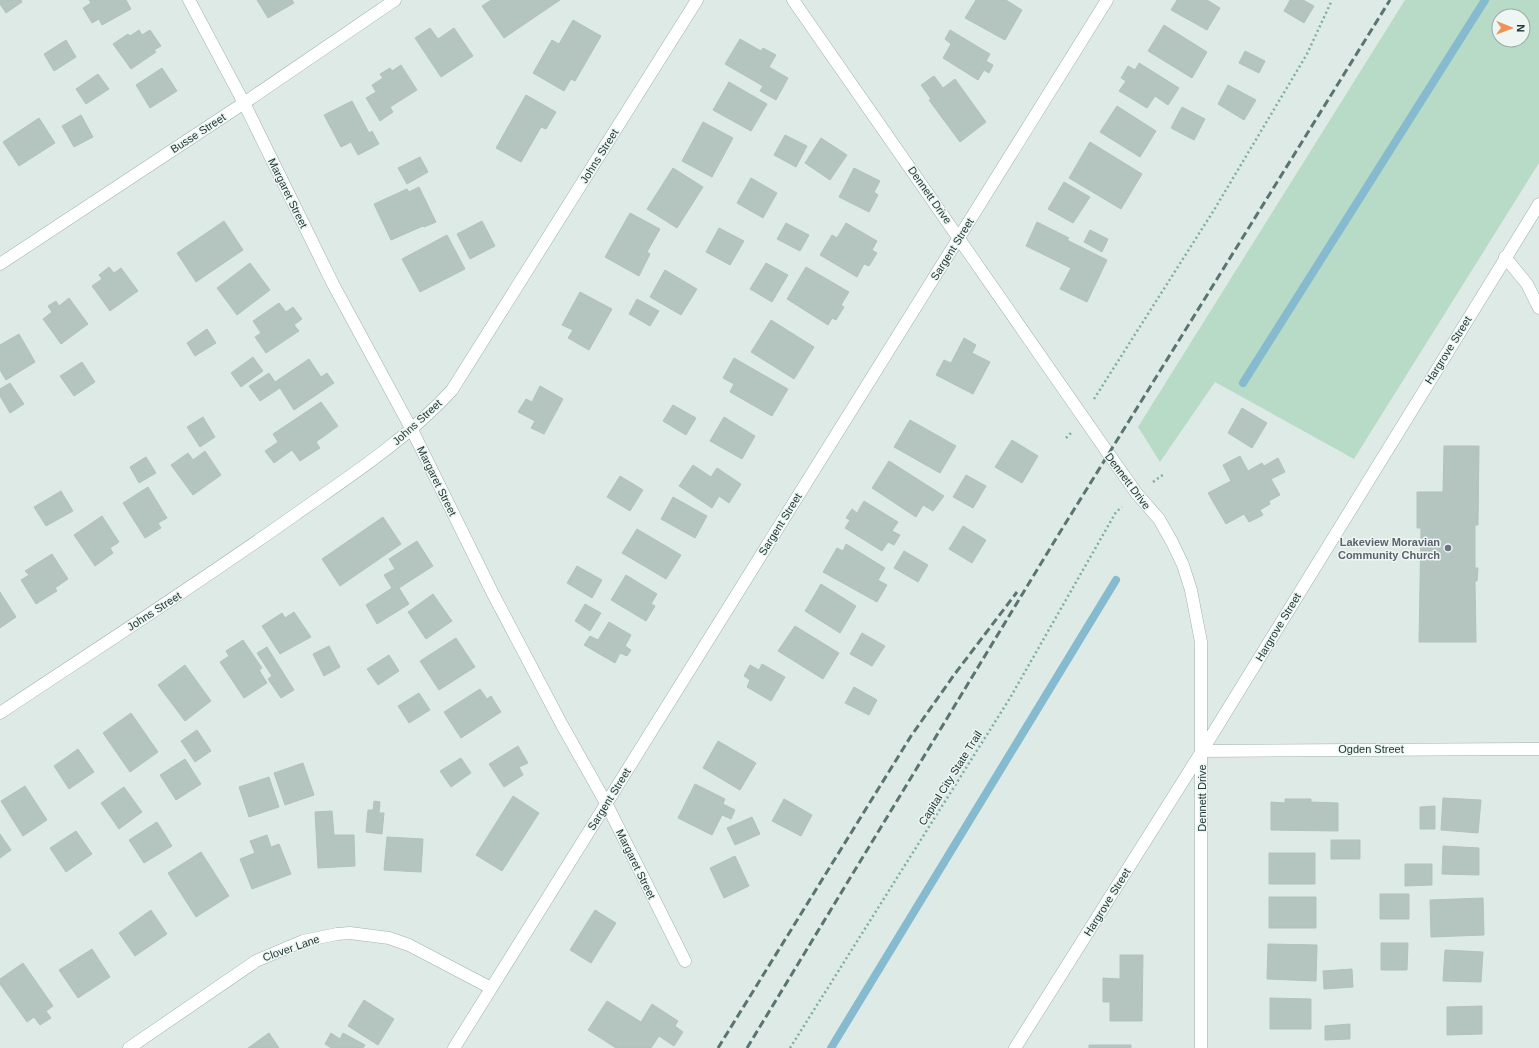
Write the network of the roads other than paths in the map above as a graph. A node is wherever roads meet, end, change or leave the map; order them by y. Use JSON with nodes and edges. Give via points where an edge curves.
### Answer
{"nodes":[{"id":1,"x":189,"y":0,"type":"edge"},
{"id":2,"x":395,"y":0,"type":"edge"},
{"id":3,"x":697,"y":0,"type":"edge"},
{"id":4,"x":793,"y":0,"type":"edge"},
{"id":5,"x":1107,"y":0,"type":"edge"},
{"id":6,"x":244,"y":103,"type":"junction"},
{"id":7,"x":1539,"y":204,"type":"edge"},
{"id":8,"x":959,"y":237,"type":"junction"},
{"id":9,"x":1505,"y":257,"type":"junction"},
{"id":10,"x":0,"y":264,"type":"edge"},
{"id":11,"x":1539,"y":308,"type":"edge"},
{"id":12,"x":412,"y":430,"type":"junction"},
{"id":13,"x":0,"y":713,"type":"edge"},
{"id":14,"x":1539,"y":749,"type":"edge"},
{"id":15,"x":1202,"y":751,"type":"junction"},
{"id":16,"x":606,"y":803,"type":"junction"},
{"id":17,"x":685,"y":961,"type":"dead end"},
{"id":18,"x":491,"y":988,"type":"junction"},
{"id":19,"x":128,"y":1048,"type":"edge"},
{"id":20,"x":454,"y":1048,"type":"edge"},
{"id":21,"x":1015,"y":1048,"type":"edge"},
{"id":22,"x":1201,"y":1048,"type":"edge"}],
"edges":[{"from":1,"to":6,"type":"street","name":"Margaret Street"},
{"from":2,"to":6,"type":"street","name":"Busse Street"},
{"from":3,"to":12,"type":"street","name":"Johns Street","via":[[452,390]]},
{"from":4,"to":8,"type":"street","name":"Dennett Drive"},
{"from":5,"to":8,"type":"street","name":"Sargent Street"},
{"from":6,"to":10,"type":"street","name":"Busse Street"},
{"from":6,"to":12,"type":"street","name":"Margaret Street","via":[[333,284]]},
{"from":7,"to":9,"type":"street","name":"Hargrove Street"},
{"from":8,"to":15,"type":"street","name":"Dennett Drive","via":[[1108,454],[1159,519],[1172,542],[1191,590],[1201,642]]},
{"from":8,"to":16,"type":"street","name":"Sargent Street"},
{"from":9,"to":11,"type":"street","via":[[1528,284]]},
{"from":9,"to":15,"type":"street","name":"Hargrove Street"},
{"from":12,"to":13,"type":"street","name":"Johns Street","via":[[225,565]]},
{"from":12,"to":16,"type":"street","name":"Margaret Street","via":[[492,592]]},
{"from":14,"to":15,"type":"street","name":"Ogden Street"},
{"from":15,"to":21,"type":"street","name":"Hargrove Street"},
{"from":15,"to":22,"type":"street","name":"Dennett Drive"},
{"from":16,"to":17,"type":"street","name":"Margaret Street"},
{"from":16,"to":18,"type":"street","name":"Sargent Street"},
{"from":18,"to":19,"type":"street","name":"Clover Lane","via":[[408,945],[389,938],[337,934],[303,942],[256,961]]},
{"from":18,"to":20,"type":"street","name":"Sargent Street"}]}
